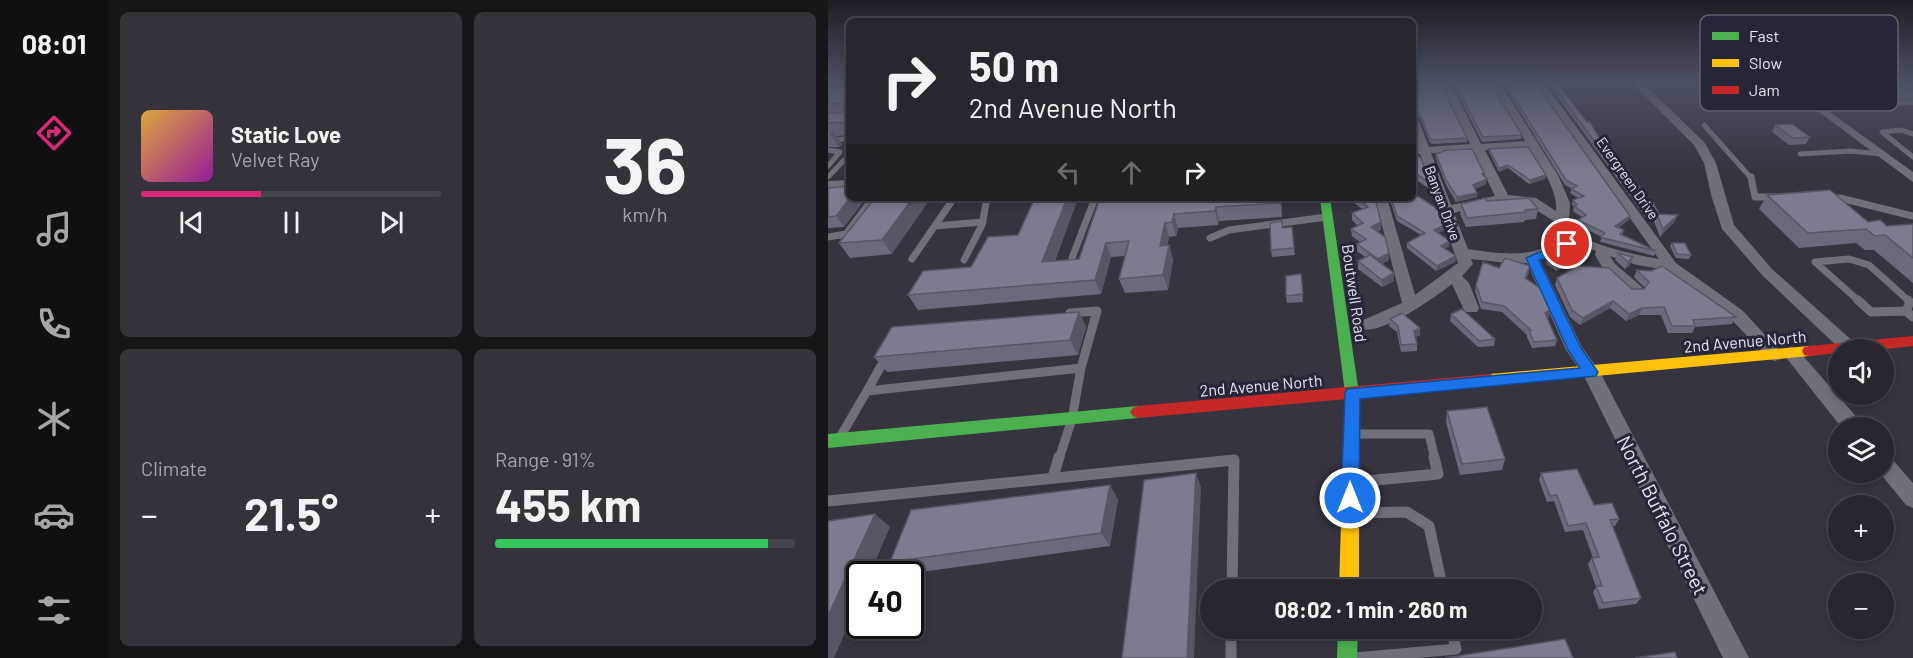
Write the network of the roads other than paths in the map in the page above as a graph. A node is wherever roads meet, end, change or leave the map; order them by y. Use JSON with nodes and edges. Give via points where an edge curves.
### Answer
{"nodes":[{"id":1,"x":1459,"y":111,"type":"edge"},
{"id":2,"x":1511,"y":111,"type":"edge"},
{"id":3,"x":1560,"y":111,"type":"edge"},
{"id":4,"x":1666,"y":111,"type":"edge"},
{"id":5,"x":1824,"y":111,"type":"edge"},
{"id":6,"x":1704,"y":125,"type":"dead end"},
{"id":7,"x":1913,"y":134,"type":"edge"},
{"id":8,"x":846,"y":139,"type":"edge"},
{"id":9,"x":828,"y":140,"type":"edge"},
{"id":10,"x":1531,"y":144,"type":"junction"},
{"id":11,"x":1476,"y":147,"type":"junction"},
{"id":12,"x":828,"y":150,"type":"edge"},
{"id":13,"x":1418,"y":150,"type":"edge"},
{"id":14,"x":1800,"y":154,"type":"dead end"},
{"id":15,"x":1881,"y":154,"type":"junction"},
{"id":16,"x":1913,"y":157,"type":"edge"},
{"id":17,"x":846,"y":159,"type":"edge"},
{"id":18,"x":828,"y":166,"type":"edge"},
{"id":19,"x":1913,"y":178,"type":"edge"},
{"id":20,"x":829,"y":184,"type":"edge"},
{"id":21,"x":846,"y":184,"type":"edge"},
{"id":22,"x":1787,"y":197,"type":"edge"},
{"id":23,"x":1819,"y":198,"type":"edge"},
{"id":24,"x":1503,"y":199,"type":"junction"},
{"id":25,"x":871,"y":201,"type":"edge"},
{"id":26,"x":952,"y":201,"type":"edge"},
{"id":27,"x":986,"y":201,"type":"edge"},
{"id":28,"x":1094,"y":201,"type":"edge"},
{"id":29,"x":1326,"y":201,"type":"edge"},
{"id":30,"x":1382,"y":201,"type":"edge"},
{"id":31,"x":1445,"y":211,"type":"junction"},
{"id":32,"x":1328,"y":216,"type":"junction"},
{"id":33,"x":1913,"y":216,"type":"edge"},
{"id":34,"x":1562,"y":220,"type":"junction"},
{"id":35,"x":983,"y":222,"type":"junction"},
{"id":36,"x":935,"y":225,"type":"junction"},
{"id":37,"x":828,"y":237,"type":"edge"},
{"id":38,"x":1210,"y":238,"type":"dead end"},
{"id":39,"x":1576,"y":238,"type":"junction"},
{"id":40,"x":1603,"y":251,"type":"junction"},
{"id":41,"x":1461,"y":253,"type":"junction"},
{"id":42,"x":1072,"y":258,"type":"edge"},
{"id":43,"x":1532,"y":258,"type":"junction"},
{"id":44,"x":912,"y":259,"type":"dead end"},
{"id":45,"x":964,"y":260,"type":"dead end"},
{"id":46,"x":1671,"y":266,"type":"junction"},
{"id":47,"x":1452,"y":276,"type":"junction"},
{"id":48,"x":1636,"y":290,"type":"edge"},
{"id":49,"x":1410,"y":305,"type":"junction"},
{"id":50,"x":1471,"y":308,"type":"dead end"},
{"id":51,"x":1063,"y":314,"type":"edge"},
{"id":52,"x":1909,"y":314,"type":"edge"},
{"id":53,"x":1367,"y":325,"type":"dead end"},
{"id":54,"x":1840,"y":339,"type":"edge"},
{"id":55,"x":1913,"y":341,"type":"edge"},
{"id":56,"x":1894,"y":343,"type":"edge"},
{"id":57,"x":892,"y":346,"type":"edge"},
{"id":58,"x":1828,"y":350,"type":"edge"},
{"id":59,"x":1783,"y":354,"type":"junction"},
{"id":60,"x":1081,"y":368,"type":"junction"},
{"id":61,"x":1591,"y":372,"type":"junction"},
{"id":62,"x":867,"y":391,"type":"junction"},
{"id":63,"x":1352,"y":393,"type":"junction"},
{"id":64,"x":1843,"y":417,"type":"edge"},
{"id":65,"x":1072,"y":419,"type":"junction"},
{"id":66,"x":1351,"y":434,"type":"junction"},
{"id":67,"x":833,"y":441,"type":"edge"},
{"id":68,"x":1894,"y":476,"type":"edge"},
{"id":69,"x":1053,"y":477,"type":"junction"},
{"id":70,"x":1349,"y":482,"type":"junction"},
{"id":71,"x":1913,"y":498,"type":"edge"},
{"id":72,"x":828,"y":501,"type":"edge"},
{"id":73,"x":1350,"y":513,"type":"junction"},
{"id":74,"x":1232,"y":579,"type":"edge"},
{"id":75,"x":1349,"y":579,"type":"edge"},
{"id":76,"x":1441,"y":579,"type":"edge"},
{"id":77,"x":1232,"y":639,"type":"edge"},
{"id":78,"x":1348,"y":639,"type":"edge"},
{"id":79,"x":1454,"y":639,"type":"edge"},
{"id":80,"x":1231,"y":658,"type":"edge"},
{"id":81,"x":1347,"y":658,"type":"edge"},
{"id":82,"x":1355,"y":658,"type":"edge"},
{"id":83,"x":1736,"y":658,"type":"edge"}],
"edges":[{"from":1,"to":11,"type":"street"},
{"from":2,"to":10,"type":"street"},
{"from":3,"to":46,"type":"street","name":"Evergreen Drive"},
{"from":4,"to":54,"type":"street","via":[[1699,142],[1710,163],[1727,226],[1767,272]]},
{"from":5,"to":15,"type":"street"},
{"from":6,"to":22,"type":"lane","via":[[1751,177],[1755,197]]},
{"from":7,"to":16,"type":"lane","via":[[1901,130],[1882,132]]},
{"from":8,"to":9,"type":"lane"},
{"from":10,"to":11,"type":"street"},
{"from":10,"to":34,"type":"street","via":[[1552,175],[1563,203]]},
{"from":11,"to":13,"type":"street"},
{"from":11,"to":24,"type":"street"},
{"from":12,"to":18,"type":"lane","via":[[840,152]]},
{"from":13,"to":31,"type":"street","name":"Banyan Drive"},
{"from":14,"to":15,"type":"lane"},
{"from":15,"to":19,"type":"street"},
{"from":17,"to":20,"type":"lane"},
{"from":20,"to":21,"type":"street"},
{"from":23,"to":33,"type":"lane","via":[[1840,198]]},
{"from":24,"to":31,"type":"street"},
{"from":24,"to":34,"type":"street","via":[[1531,201]]},
{"from":25,"to":37,"type":"lane","via":[[846,234]]},
{"from":26,"to":36,"type":"lane"},
{"from":27,"to":35,"type":"lane"},
{"from":28,"to":42,"type":"lane"},
{"from":29,"to":32,"type":"street","name":"Boutwell Road"},
{"from":30,"to":49,"type":"street"},
{"from":31,"to":41,"type":"street","name":"Banyan Drive"},
{"from":32,"to":38,"type":"lane","via":[[1229,230]]},
{"from":32,"to":63,"type":"street","name":"Boutwell Road"},
{"from":34,"to":39,"type":"street"},
{"from":35,"to":36,"type":"lane"},
{"from":35,"to":45,"type":"lane"},
{"from":36,"to":44,"type":"lane"},
{"from":39,"to":40,"type":"street"},
{"from":39,"to":43,"type":"street","via":[[1556,251]]},
{"from":40,"to":46,"type":"street"},
{"from":40,"to":48,"type":"street","via":[[1606,263]]},
{"from":41,"to":43,"type":"street","via":[[1501,259]]},
{"from":41,"to":47,"type":"street","via":[[1466,264]]},
{"from":43,"to":61,"type":"street","name":"North Buffalo Street","via":[[1575,350]]},
{"from":46,"to":59,"type":"street"},
{"from":47,"to":49,"type":"street"},
{"from":47,"to":50,"type":"street","via":[[1461,283]]},
{"from":49,"to":53,"type":"street"},
{"from":51,"to":60,"type":"lane","via":[[1097,311]]},
{"from":52,"to":52,"type":"lane","via":[[1910,302],[1869,265],[1849,259],[1815,262],[1871,312]]},
{"from":55,"to":56,"type":"street","name":"2nd Avenue North"},
{"from":57,"to":62,"type":"lane"},
{"from":58,"to":59,"type":"street","name":"2nd Avenue North"},
{"from":59,"to":61,"type":"street","name":"2nd Avenue North"},
{"from":59,"to":64,"type":"street"},
{"from":60,"to":62,"type":"lane"},
{"from":60,"to":65,"type":"lane"},
{"from":61,"to":63,"type":"street","name":"2nd Avenue North"},
{"from":61,"to":83,"type":"street","name":"North Buffalo Street"},
{"from":62,"to":67,"type":"lane"},
{"from":63,"to":65,"type":"street","name":"2nd Avenue North"},
{"from":63,"to":66,"type":"street","name":"Boutwell Road"},
{"from":65,"to":67,"type":"street","name":"2nd Avenue North"},
{"from":65,"to":69,"type":"lane"},
{"from":66,"to":70,"type":"street","name":"Boutwell Road"},
{"from":66,"to":70,"type":"lane","via":[[1430,435],[1438,474]]},
{"from":68,"to":71,"type":"street"},
{"from":69,"to":72,"type":"lane"},
{"from":69,"to":74,"type":"lane","via":[[1234,460]]},
{"from":70,"to":73,"type":"street","name":"Boutwell Road"},
{"from":73,"to":75,"type":"street","name":"Boutwell Road"},
{"from":73,"to":76,"type":"lane","via":[[1407,512],[1429,526]]},
{"from":77,"to":80,"type":"lane"},
{"from":78,"to":81,"type":"street"},
{"from":79,"to":82,"type":"lane","via":[[1456,649]]}]}
